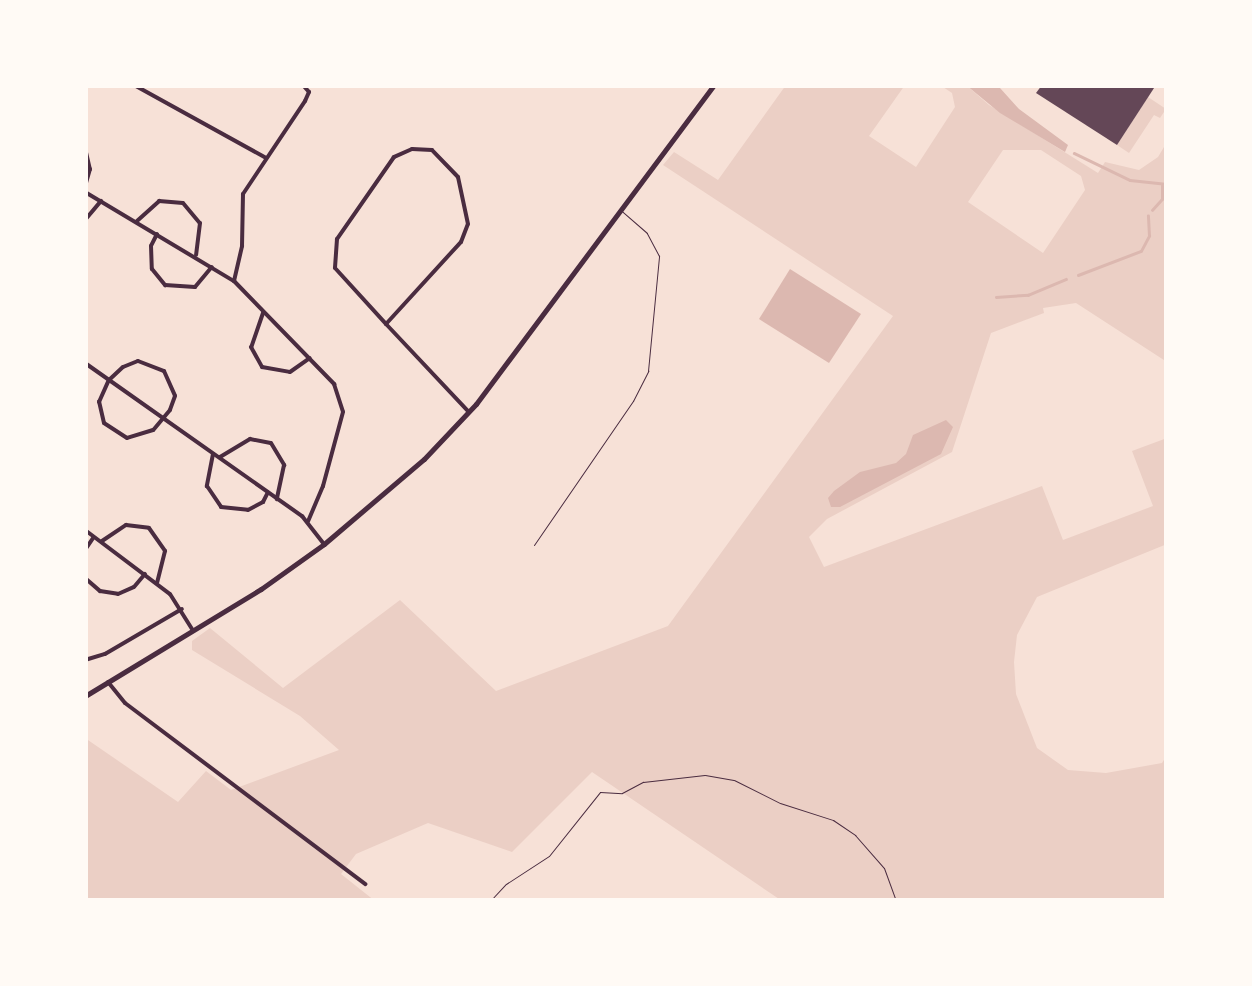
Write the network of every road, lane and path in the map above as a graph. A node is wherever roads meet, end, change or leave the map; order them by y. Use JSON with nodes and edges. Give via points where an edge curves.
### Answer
{"nodes":[{"id":1,"x":134,"y":85,"type":"edge"},
{"id":2,"x":303,"y":85,"type":"edge"},
{"id":3,"x":714,"y":85,"type":"edge"},
{"id":4,"x":85,"y":148,"type":"edge"},
{"id":5,"x":267,"y":159,"type":"junction"},
{"id":6,"x":85,"y":189,"type":"edge"},
{"id":7,"x":101,"y":201,"type":"junction"},
{"id":8,"x":620,"y":209,"type":"junction"},
{"id":9,"x":85,"y":220,"type":"edge"},
{"id":10,"x":137,"y":221,"type":"junction"},
{"id":11,"x":157,"y":233,"type":"junction"},
{"id":12,"x":196,"y":256,"type":"junction"},
{"id":13,"x":212,"y":267,"type":"junction"},
{"id":14,"x":234,"y":281,"type":"junction"},
{"id":15,"x":264,"y":312,"type":"junction"},
{"id":16,"x":386,"y":324,"type":"junction"},
{"id":17,"x":310,"y":358,"type":"junction"},
{"id":18,"x":85,"y":364,"type":"edge"},
{"id":19,"x":109,"y":380,"type":"junction"},
{"id":20,"x":469,"y":412,"type":"junction"},
{"id":21,"x":164,"y":418,"type":"junction"},
{"id":22,"x":214,"y":454,"type":"junction"},
{"id":23,"x":220,"y":457,"type":"junction"},
{"id":24,"x":268,"y":492,"type":"junction"},
{"id":25,"x":277,"y":499,"type":"junction"},
{"id":26,"x":308,"y":521,"type":"junction"},
{"id":27,"x":85,"y":530,"type":"edge"},
{"id":28,"x":93,"y":538,"type":"junction"},
{"id":29,"x":101,"y":541,"type":"junction"},
{"id":30,"x":324,"y":544,"type":"junction"},
{"id":31,"x":534,"y":546,"type":"dead end"},
{"id":32,"x":85,"y":550,"type":"edge"},
{"id":33,"x":145,"y":574,"type":"junction"},
{"id":34,"x":85,"y":578,"type":"edge"},
{"id":35,"x":157,"y":582,"type":"junction"},
{"id":36,"x":182,"y":609,"type":"junction"},
{"id":37,"x":192,"y":628,"type":"junction"},
{"id":38,"x":85,"y":660,"type":"edge"},
{"id":39,"x":108,"y":682,"type":"junction"},
{"id":40,"x":85,"y":696,"type":"edge"},
{"id":41,"x":365,"y":884,"type":"dead end"},
{"id":42,"x":490,"y":901,"type":"edge"},
{"id":43,"x":896,"y":901,"type":"edge"}],
"edges":[{"from":1,"to":5,"type":"street"},
{"from":2,"to":5,"type":"street","via":[[306,100]]},
{"from":3,"to":8,"type":"main road"},
{"from":4,"to":6,"type":"street"},
{"from":5,"to":14,"type":"street","via":[[241,201]]},
{"from":6,"to":7,"type":"street"},
{"from":7,"to":9,"type":"street"},
{"from":7,"to":10,"type":"street"},
{"from":8,"to":20,"type":"main road"},
{"from":8,"to":31,"type":"lane","via":[[647,233],[659,256],[648,371]]},
{"from":10,"to":11,"type":"street"},
{"from":10,"to":12,"type":"street","via":[[159,201],[182,202],[200,223]]},
{"from":11,"to":12,"type":"street"},
{"from":11,"to":13,"type":"street","via":[[152,269],[165,285],[194,287]]},
{"from":12,"to":13,"type":"street"},
{"from":13,"to":14,"type":"street"},
{"from":14,"to":15,"type":"street"},
{"from":15,"to":17,"type":"street"},
{"from":15,"to":17,"type":"street","via":[[252,339],[262,367],[290,372]]},
{"from":16,"to":16,"type":"street","via":[[334,268],[337,239],[394,158],[412,149],[432,150],[458,177],[468,224],[460,242]]},
{"from":16,"to":20,"type":"street"},
{"from":17,"to":26,"type":"street","via":[[338,390],[343,412]]},
{"from":18,"to":19,"type":"street"},
{"from":19,"to":21,"type":"street"},
{"from":19,"to":21,"type":"street","via":[[133,362],[160,367],[174,388]]},
{"from":19,"to":21,"type":"street","via":[[99,410],[112,432],[138,438]]},
{"from":20,"to":30,"type":"main road"},
{"from":21,"to":22,"type":"street"},
{"from":22,"to":23,"type":"street"},
{"from":22,"to":24,"type":"street","via":[[208,486],[221,507],[248,510]]},
{"from":23,"to":24,"type":"street"},
{"from":23,"to":25,"type":"street","via":[[250,440],[271,443],[284,464]]},
{"from":24,"to":25,"type":"street"},
{"from":25,"to":26,"type":"street"},
{"from":26,"to":30,"type":"street"},
{"from":27,"to":28,"type":"street"},
{"from":28,"to":29,"type":"street"},
{"from":28,"to":32,"type":"street"},
{"from":29,"to":33,"type":"street"},
{"from":29,"to":35,"type":"street","via":[[126,525],[149,528],[165,551]]},
{"from":30,"to":37,"type":"main road"},
{"from":33,"to":34,"type":"street","via":[[118,594],[100,591]]},
{"from":33,"to":35,"type":"street"},
{"from":35,"to":36,"type":"street"},
{"from":36,"to":37,"type":"street"},
{"from":36,"to":38,"type":"street"},
{"from":37,"to":39,"type":"main road"},
{"from":39,"to":40,"type":"main road"},
{"from":39,"to":41,"type":"street","via":[[125,703]]},
{"from":42,"to":43,"type":"path","via":[[549,856],[600,792],[622,793],[677,776],[734,780],[833,820],[884,868]]}]}
